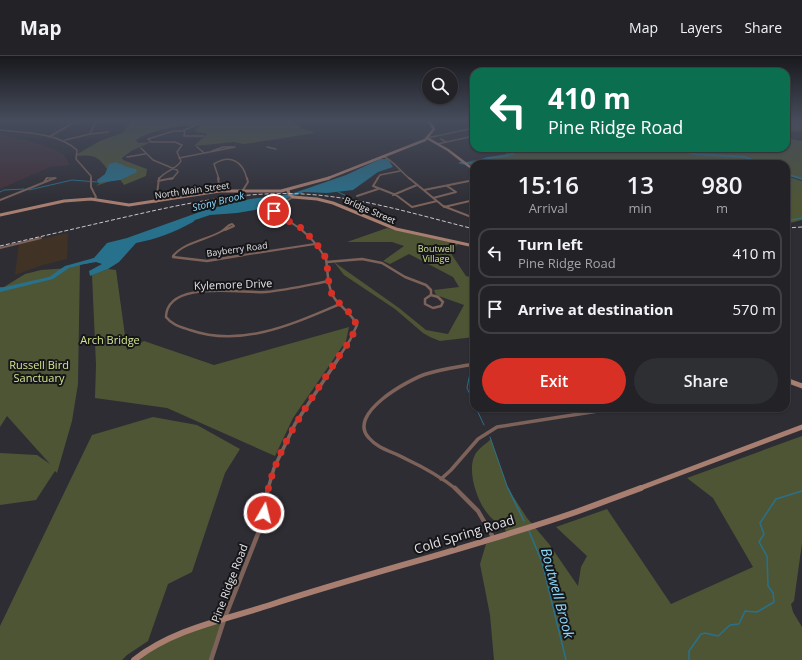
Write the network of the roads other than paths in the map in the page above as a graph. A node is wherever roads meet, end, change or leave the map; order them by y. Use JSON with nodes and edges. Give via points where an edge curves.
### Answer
{"nodes":[{"id":1,"x":76,"y":148,"type":"edge"},
{"id":2,"x":142,"y":148,"type":"dead end"},
{"id":3,"x":180,"y":148,"type":"edge"},
{"id":4,"x":199,"y":148,"type":"edge"},
{"id":5,"x":215,"y":148,"type":"edge"},
{"id":6,"x":231,"y":148,"type":"edge"},
{"id":7,"x":269,"y":148,"type":"edge"},
{"id":8,"x":402,"y":148,"type":"edge"},
{"id":9,"x":443,"y":148,"type":"edge"},
{"id":10,"x":276,"y":149,"type":"dead end"},
{"id":11,"x":212,"y":151,"type":"junction"},
{"id":12,"x":204,"y":152,"type":"junction"},
{"id":13,"x":145,"y":154,"type":"junction"},
{"id":14,"x":382,"y":156,"type":"junction"},
{"id":15,"x":127,"y":157,"type":"dead end"},
{"id":16,"x":180,"y":158,"type":"junction"},
{"id":17,"x":470,"y":167,"type":"edge"},
{"id":18,"x":174,"y":168,"type":"junction"},
{"id":19,"x":400,"y":171,"type":"junction"},
{"id":20,"x":158,"y":181,"type":"junction"},
{"id":21,"x":470,"y":181,"type":"edge"},
{"id":22,"x":44,"y":182,"type":"junction"},
{"id":23,"x":417,"y":185,"type":"junction"},
{"id":24,"x":447,"y":186,"type":"junction"},
{"id":25,"x":378,"y":189,"type":"junction"},
{"id":26,"x":243,"y":190,"type":"junction"},
{"id":27,"x":288,"y":190,"type":"junction"},
{"id":28,"x":424,"y":190,"type":"junction"},
{"id":29,"x":220,"y":192,"type":"junction"},
{"id":30,"x":393,"y":195,"type":"junction"},
{"id":31,"x":291,"y":196,"type":"junction"},
{"id":32,"x":357,"y":196,"type":"dead end"},
{"id":33,"x":433,"y":198,"type":"junction"},
{"id":34,"x":0,"y":200,"type":"edge"},
{"id":35,"x":94,"y":200,"type":"junction"},
{"id":36,"x":437,"y":201,"type":"junction"},
{"id":37,"x":156,"y":202,"type":"junction"},
{"id":38,"x":470,"y":202,"type":"edge"},
{"id":39,"x":444,"y":207,"type":"junction"},
{"id":40,"x":0,"y":215,"type":"edge"},
{"id":41,"x":470,"y":217,"type":"edge"},
{"id":42,"x":225,"y":230,"type":"dead end"},
{"id":43,"x":41,"y":238,"type":"dead end"},
{"id":44,"x":315,"y":244,"type":"junction"},
{"id":45,"x":470,"y":245,"type":"edge"},
{"id":46,"x":0,"y":248,"type":"edge"},
{"id":47,"x":326,"y":262,"type":"junction"},
{"id":48,"x":329,"y":281,"type":"junction"},
{"id":49,"x":431,"y":295,"type":"junction"},
{"id":50,"x":340,"y":304,"type":"junction"},
{"id":51,"x":470,"y":365,"type":"edge"},
{"id":52,"x":790,"y":382,"type":"edge"},
{"id":53,"x":802,"y":386,"type":"edge"},
{"id":54,"x":588,"y":412,"type":"edge"},
{"id":55,"x":802,"y":427,"type":"edge"},
{"id":56,"x":441,"y":479,"type":"junction"},
{"id":57,"x":493,"y":537,"type":"junction"},
{"id":58,"x":224,"y":620,"type":"junction"},
{"id":59,"x":134,"y":660,"type":"edge"},
{"id":60,"x":211,"y":660,"type":"edge"}],
"edges":[{"from":1,"to":35,"type":"street","via":[[76,159],[91,176],[91,187],[96,197]]},
{"from":2,"to":13,"type":"street"},
{"from":3,"to":16,"type":"street","via":[[177,152]]},
{"from":4,"to":12,"type":"street"},
{"from":5,"to":11,"type":"street"},
{"from":6,"to":11,"type":"street"},
{"from":7,"to":10,"type":"street"},
{"from":8,"to":14,"type":"main road","name":"North Main Street"},
{"from":9,"to":17,"type":"main road"},
{"from":11,"to":12,"type":"street"},
{"from":12,"to":16,"type":"street"},
{"from":13,"to":15,"type":"street"},
{"from":13,"to":18,"type":"street","via":[[158,164]]},
{"from":14,"to":19,"type":"street","via":[[390,160]]},
{"from":14,"to":27,"type":"main road","name":"North Main Street","via":[[336,176]]},
{"from":16,"to":18,"type":"street","via":[[180,163]]},
{"from":18,"to":20,"type":"street","via":[[163,174]]},
{"from":18,"to":20,"type":"street","via":[[178,172],[172,179]]},
{"from":19,"to":23,"type":"street"},
{"from":19,"to":25,"type":"street","via":[[379,176],[373,185]]},
{"from":20,"to":37,"type":"street"},
{"from":21,"to":24,"type":"street"},
{"from":22,"to":22,"type":"street","via":[[47,178],[56,178],[53,180]]},
{"from":22,"to":34,"type":"street"},
{"from":23,"to":28,"type":"street"},
{"from":23,"to":30,"type":"street"},
{"from":24,"to":28,"type":"street"},
{"from":24,"to":33,"type":"street","via":[[456,192]]},
{"from":25,"to":30,"type":"street"},
{"from":25,"to":32,"type":"street"},
{"from":26,"to":27,"type":"main road","name":"North Main Street"},
{"from":26,"to":29,"type":"main road","name":"North Main Street"},
{"from":26,"to":29,"type":"street","via":[[248,182],[242,165],[237,161],[228,160],[214,164]]},
{"from":27,"to":31,"type":"main road"},
{"from":28,"to":33,"type":"street"},
{"from":29,"to":37,"type":"main road","name":"North Main Street"},
{"from":30,"to":36,"type":"street","via":[[412,207]]},
{"from":31,"to":44,"type":"street","name":"Pine Ridge Road","via":[[274,212],[300,227]]},
{"from":31,"to":45,"type":"main road","name":"Bridge Street","via":[[328,202],[396,229]]},
{"from":33,"to":36,"type":"street"},
{"from":35,"to":37,"type":"main road","name":"North Main Street","via":[[121,206]]},
{"from":35,"to":40,"type":"main road","name":"North Main Street","via":[[49,202]]},
{"from":36,"to":39,"type":"street"},
{"from":38,"to":39,"type":"street"},
{"from":39,"to":41,"type":"street"},
{"from":42,"to":44,"type":"street","name":"Bayberry Road","via":[[172,256],[207,261]]},
{"from":43,"to":46,"type":"street"},
{"from":44,"to":47,"type":"street","name":"Pine Ridge Road","via":[[325,256]]},
{"from":47,"to":48,"type":"street","name":"Pine Ridge Road"},
{"from":47,"to":49,"type":"street","via":[[362,259],[382,262],[405,277],[426,285]]},
{"from":48,"to":50,"type":"street","name":"Pine Ridge Road","via":[[331,292]]},
{"from":48,"to":50,"type":"street","name":"Kylemore Drive","via":[[264,292],[194,292],[172,302],[166,310],[166,317],[172,323],[200,334],[233,337],[289,325]]},
{"from":49,"to":49,"type":"street","via":[[441,299],[441,306],[426,306],[424,301]]},
{"from":50,"to":58,"type":"street","name":"Pine Ridge Road","via":[[356,322],[354,332],[289,434],[270,478],[264,513]]},
{"from":51,"to":56,"type":"street","via":[[414,379],[383,400],[364,420],[366,434],[374,442]]},
{"from":52,"to":53,"type":"main road"},
{"from":54,"to":56,"type":"street","via":[[531,420],[497,428],[478,439]]},
{"from":55,"to":57,"type":"main road","name":"Cold Spring Road","via":[[576,512]]},
{"from":56,"to":57,"type":"street","via":[[478,509]]},
{"from":57,"to":58,"type":"main road","name":"Cold Spring Road"},
{"from":58,"to":59,"type":"main road","name":"Cold Spring Road","via":[[164,640]]},
{"from":58,"to":60,"type":"street","name":"Pine Ridge Road"}]}
